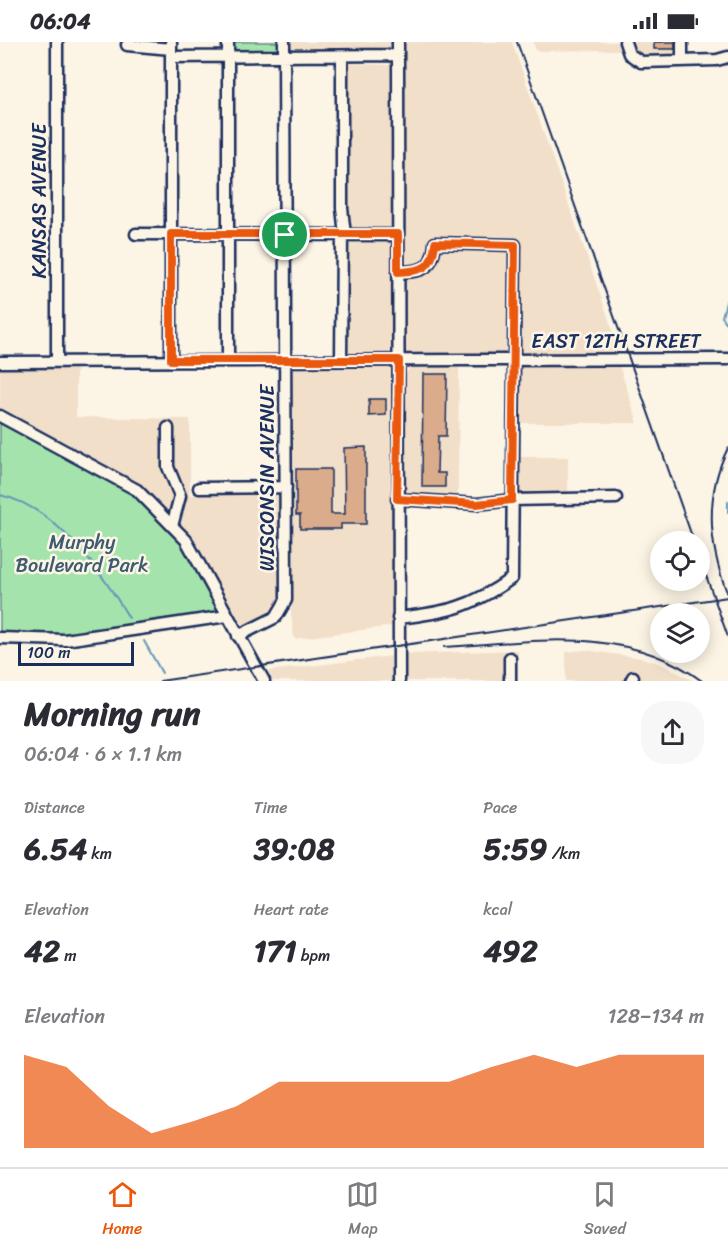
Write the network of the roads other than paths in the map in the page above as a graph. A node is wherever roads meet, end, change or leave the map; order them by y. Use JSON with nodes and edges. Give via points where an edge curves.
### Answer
{"nodes":[{"id":1,"x":57,"y":42,"type":"edge"},
{"id":2,"x":228,"y":42,"type":"edge"},
{"id":3,"x":284,"y":42,"type":"edge"},
{"id":4,"x":398,"y":42,"type":"edge"},
{"id":5,"x":682,"y":42,"type":"edge"},
{"id":6,"x":127,"y":45,"type":"dead end"},
{"id":7,"x":627,"y":46,"type":"edge"},
{"id":8,"x":171,"y":49,"type":"edge"},
{"id":9,"x":398,"y":55,"type":"junction"},
{"id":10,"x":342,"y":56,"type":"junction"},
{"id":11,"x":228,"y":57,"type":"junction"},
{"id":12,"x":284,"y":57,"type":"junction"},
{"id":13,"x":728,"y":57,"type":"edge"},
{"id":14,"x":682,"y":61,"type":"junction"},
{"id":15,"x":136,"y":234,"type":"dead end"},
{"id":16,"x":171,"y":234,"type":"junction"},
{"id":17,"x":398,"y":234,"type":"junction"},
{"id":18,"x":228,"y":235,"type":"junction"},
{"id":19,"x":285,"y":235,"type":"junction"},
{"id":20,"x":344,"y":235,"type":"junction"},
{"id":21,"x":398,"y":272,"type":"junction"},
{"id":22,"x":285,"y":359,"type":"junction"},
{"id":23,"x":341,"y":359,"type":"junction"},
{"id":24,"x":513,"y":359,"type":"junction"},
{"id":25,"x":728,"y":359,"type":"edge"},
{"id":26,"x":171,"y":360,"type":"junction"},
{"id":27,"x":228,"y":360,"type":"junction"},
{"id":28,"x":399,"y":360,"type":"junction"},
{"id":29,"x":57,"y":361,"type":"junction"},
{"id":30,"x":0,"y":362,"type":"edge"},
{"id":31,"x":0,"y":416,"type":"edge"},
{"id":32,"x":168,"y":428,"type":"dead end"},
{"id":33,"x":285,"y":487,"type":"junction"},
{"id":34,"x":199,"y":488,"type":"dead end"},
{"id":35,"x":616,"y":498,"type":"dead end"},
{"id":36,"x":397,"y":499,"type":"junction"},
{"id":37,"x":512,"y":500,"type":"junction"},
{"id":38,"x":172,"y":526,"type":"junction"},
{"id":39,"x":227,"y":616,"type":"junction"},
{"id":40,"x":398,"y":618,"type":"junction"},
{"id":41,"x":238,"y":636,"type":"junction"},
{"id":42,"x":0,"y":638,"type":"edge"},
{"id":43,"x":510,"y":658,"type":"dead end"},
{"id":44,"x":264,"y":681,"type":"edge"},
{"id":45,"x":399,"y":681,"type":"edge"},
{"id":46,"x":510,"y":681,"type":"edge"}],
"edges":[{"from":1,"to":29,"type":"street","name":"KANSAS AVENUE"},
{"from":2,"to":11,"type":"street"},
{"from":3,"to":12,"type":"street","name":"WISCONSIN AVENUE"},
{"from":4,"to":9,"type":"street"},
{"from":5,"to":14,"type":"street"},
{"from":6,"to":8,"type":"street"},
{"from":7,"to":14,"type":"street","via":[[641,62]]},
{"from":8,"to":11,"type":"street"},
{"from":8,"to":16,"type":"street"},
{"from":9,"to":10,"type":"street"},
{"from":9,"to":17,"type":"street"},
{"from":10,"to":12,"type":"street"},
{"from":10,"to":20,"type":"street"},
{"from":11,"to":12,"type":"street"},
{"from":11,"to":18,"type":"street"},
{"from":12,"to":19,"type":"street","name":"WISCONSIN AVENUE"},
{"from":13,"to":14,"type":"street"},
{"from":15,"to":16,"type":"street"},
{"from":16,"to":18,"type":"street"},
{"from":16,"to":26,"type":"street"},
{"from":17,"to":20,"type":"street"},
{"from":17,"to":21,"type":"street"},
{"from":18,"to":19,"type":"street"},
{"from":18,"to":27,"type":"street"},
{"from":19,"to":20,"type":"street"},
{"from":19,"to":22,"type":"street","name":"WISCONSIN AVENUE"},
{"from":20,"to":23,"type":"street"},
{"from":21,"to":24,"type":"street","via":[[430,264],[435,243],[515,245]]},
{"from":21,"to":28,"type":"street"},
{"from":22,"to":23,"type":"street","name":"EAST 12TH STREET"},
{"from":22,"to":27,"type":"street","name":"EAST 12TH STREET"},
{"from":22,"to":33,"type":"street","name":"WISCONSIN AVENUE"},
{"from":23,"to":28,"type":"street","name":"EAST 12TH STREET"},
{"from":24,"to":25,"type":"street","name":"EAST 12TH STREET"},
{"from":24,"to":28,"type":"street","name":"EAST 12TH STREET"},
{"from":24,"to":37,"type":"street"},
{"from":26,"to":27,"type":"street","name":"EAST 12TH STREET"},
{"from":26,"to":29,"type":"street","name":"EAST 12TH STREET"},
{"from":28,"to":36,"type":"street"},
{"from":29,"to":30,"type":"street","name":"EAST 12TH STREET"},
{"from":31,"to":38,"type":"street","via":[[137,490]]},
{"from":32,"to":38,"type":"street","via":[[168,467],[180,496]]},
{"from":33,"to":34,"type":"street"},
{"from":33,"to":41,"type":"street","name":"WISCONSIN AVENUE","via":[[286,600],[276,617]]},
{"from":35,"to":37,"type":"street"},
{"from":36,"to":37,"type":"street","via":[[477,504]]},
{"from":36,"to":40,"type":"street"},
{"from":37,"to":40,"type":"street","via":[[512,578],[474,603],[446,612]]},
{"from":38,"to":39,"type":"street","via":[[186,540]]},
{"from":39,"to":41,"type":"street"},
{"from":39,"to":42,"type":"street","via":[[65,640]]},
{"from":40,"to":45,"type":"street"},
{"from":41,"to":44,"type":"street"},
{"from":43,"to":46,"type":"street"}]}
